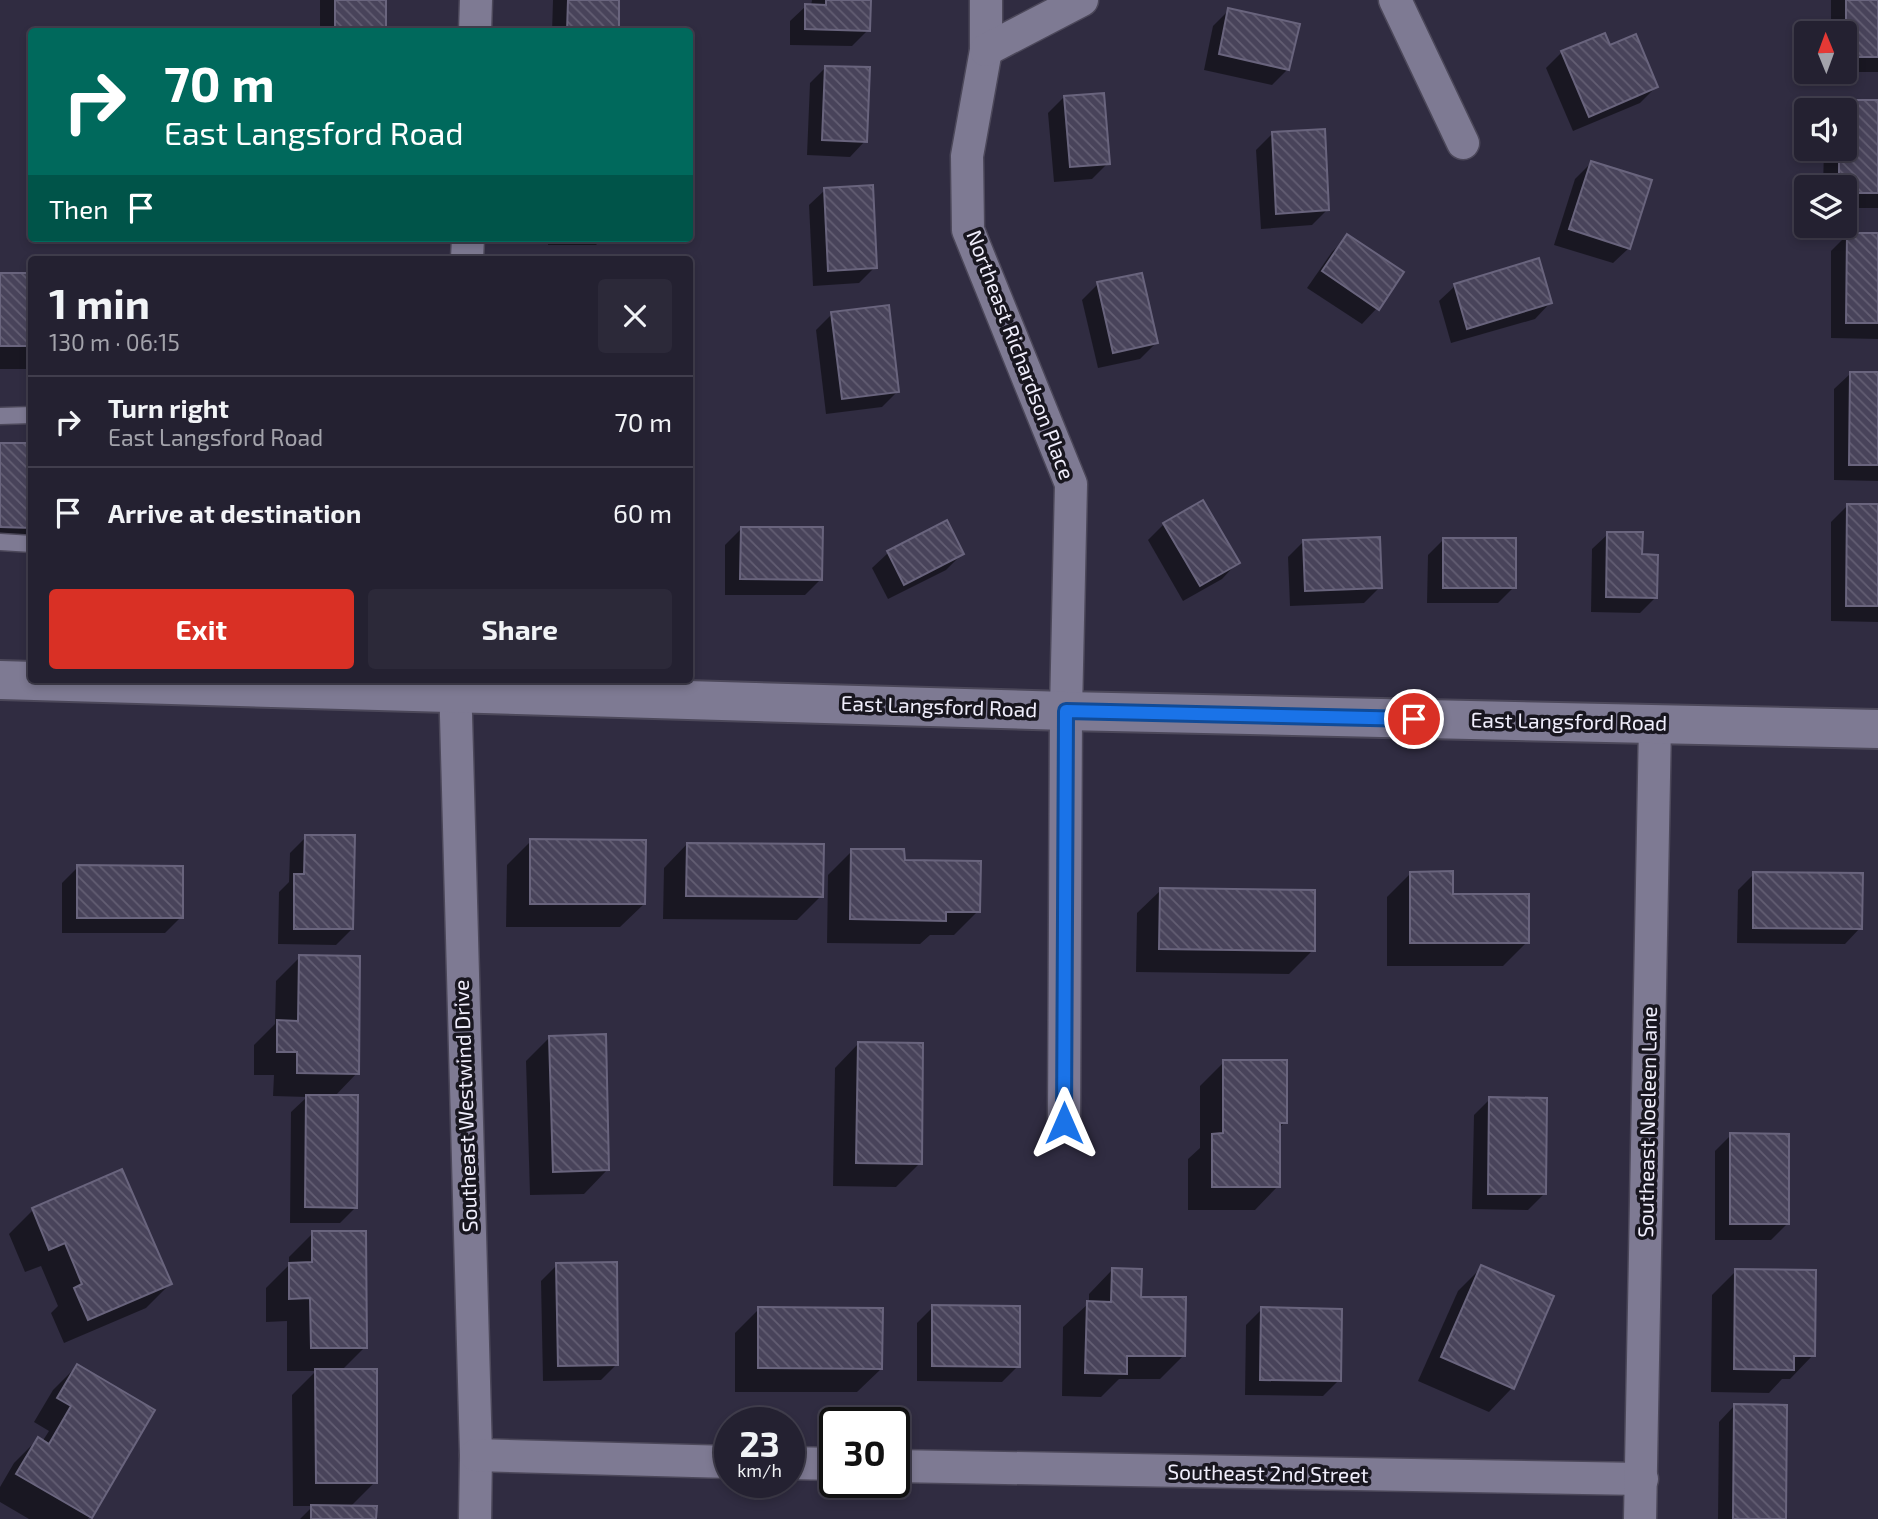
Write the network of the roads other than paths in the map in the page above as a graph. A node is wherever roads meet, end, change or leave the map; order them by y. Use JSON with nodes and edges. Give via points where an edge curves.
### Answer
{"nodes":[{"id":1,"x":476,"y":0,"type":"edge"},
{"id":2,"x":986,"y":0,"type":"edge"},
{"id":3,"x":1082,"y":0,"type":"edge"},
{"id":4,"x":1395,"y":0,"type":"edge"},
{"id":5,"x":475,"y":28,"type":"edge"},
{"id":6,"x":986,"y":50,"type":"junction"},
{"id":7,"x":1464,"y":143,"type":"dead end"},
{"id":8,"x":28,"y":415,"type":"edge"},
{"id":9,"x":0,"y":416,"type":"edge"},
{"id":10,"x":0,"y":542,"type":"edge"},
{"id":11,"x":28,"y":544,"type":"edge"},
{"id":12,"x":0,"y":680,"type":"edge"},
{"id":13,"x":28,"y":680,"type":"edge"},
{"id":14,"x":228,"y":683,"type":"edge"},
{"id":15,"x":455,"y":686,"type":"edge"},
{"id":16,"x":1066,"y":711,"type":"junction"},
{"id":17,"x":1655,"y":724,"type":"junction"},
{"id":18,"x":1878,"y":729,"type":"edge"},
{"id":19,"x":1064,"y":1123,"type":"dead end"},
{"id":20,"x":477,"y":1455,"type":"junction"},
{"id":21,"x":714,"y":1462,"type":"edge"},
{"id":22,"x":910,"y":1466,"type":"edge"},
{"id":23,"x":1642,"y":1479,"type":"junction"},
{"id":24,"x":475,"y":1519,"type":"edge"},
{"id":25,"x":1640,"y":1519,"type":"edge"}],
"edges":[{"from":1,"to":5,"type":"street"},
{"from":2,"to":6,"type":"street","name":"Northeast Richardson Place"},
{"from":3,"to":6,"type":"street"},
{"from":4,"to":7,"type":"street"},
{"from":6,"to":16,"type":"street","name":"Northeast Richardson Place","via":[[967,156],[968,230],[1071,484]]},
{"from":8,"to":9,"type":"lane"},
{"from":10,"to":11,"type":"lane"},
{"from":12,"to":13,"type":"street","name":"East Langsford Road"},
{"from":14,"to":15,"type":"street","name":"East Langsford Road"},
{"from":15,"to":16,"type":"street","name":"East Langsford Road"},
{"from":15,"to":20,"type":"street","name":"Southeast Westwind Drive"},
{"from":16,"to":17,"type":"street","name":"East Langsford Road"},
{"from":16,"to":19,"type":"street","name":"Northeast Richardson Place"},
{"from":17,"to":18,"type":"street","name":"East Langsford Road"},
{"from":17,"to":23,"type":"street","name":"Southeast Noeleen Lane"},
{"from":20,"to":21,"type":"street"},
{"from":20,"to":24,"type":"street","name":"Southeast Westwind Drive"},
{"from":22,"to":23,"type":"street","name":"Southeast 2nd Street"},
{"from":23,"to":25,"type":"street","name":"Southeast Noeleen Lane"}]}
